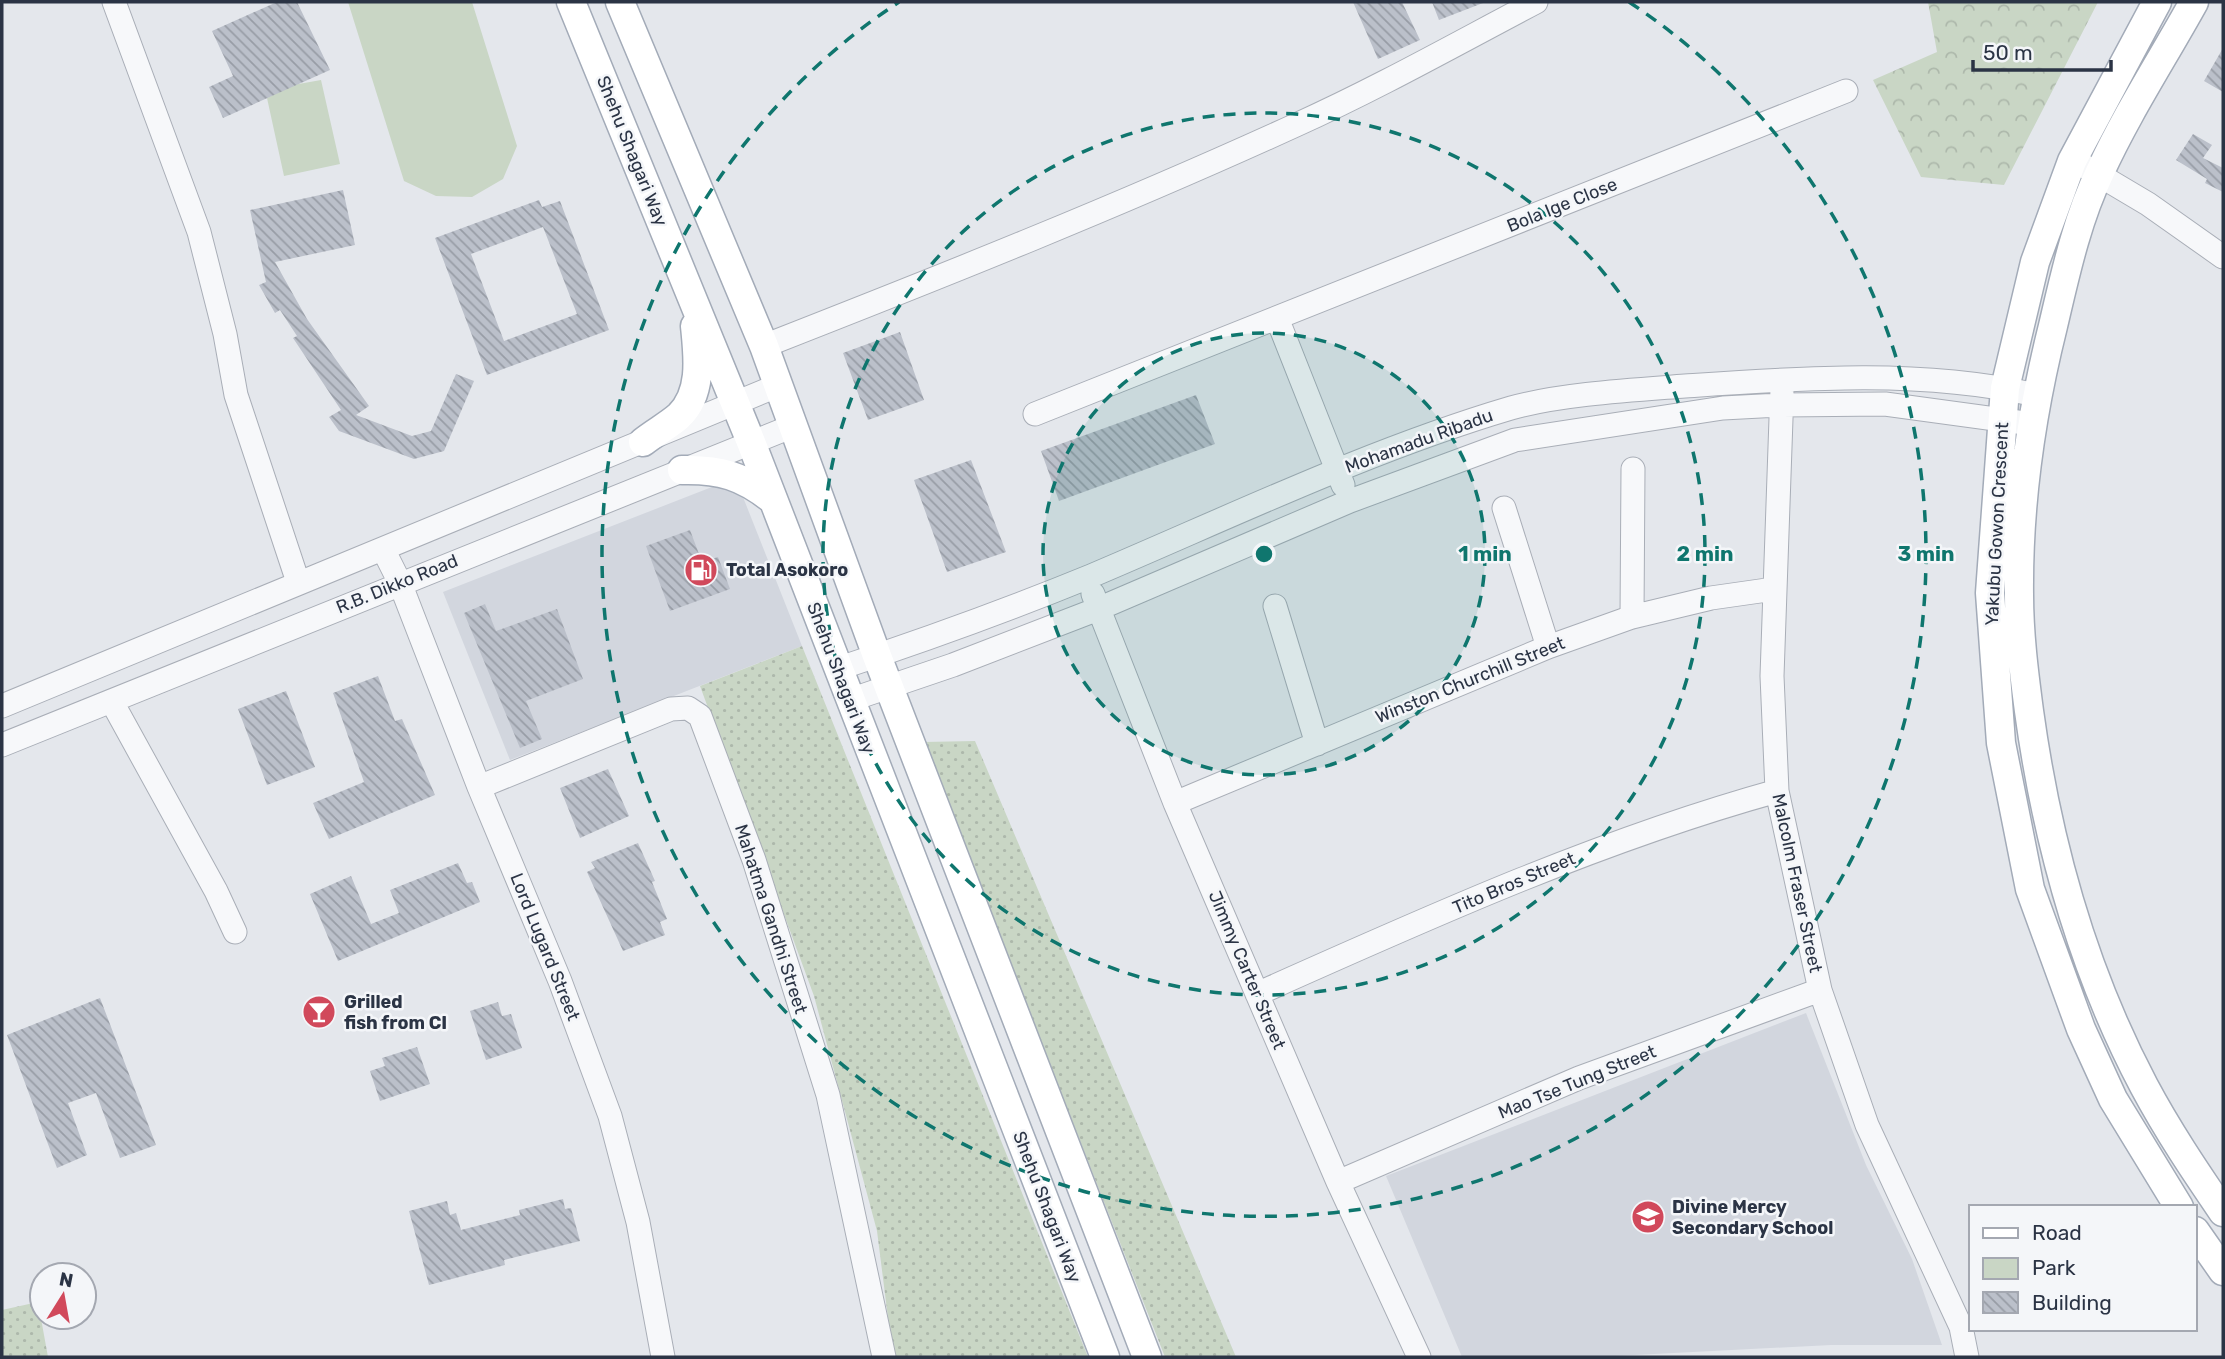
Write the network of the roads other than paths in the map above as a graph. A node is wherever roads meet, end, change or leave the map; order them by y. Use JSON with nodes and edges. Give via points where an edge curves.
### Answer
{"nodes":[{"id":1,"x":114,"y":2,"type":"edge"},
{"id":2,"x":571,"y":2,"type":"edge"},
{"id":3,"x":620,"y":2,"type":"edge"},
{"id":4,"x":1536,"y":2,"type":"edge"},
{"id":5,"x":2157,"y":2,"type":"edge"},
{"id":6,"x":2194,"y":2,"type":"edge"},
{"id":7,"x":1846,"y":91,"type":"dead end"},
{"id":8,"x":2072,"y":161,"type":"junction"},
{"id":9,"x":2099,"y":173,"type":"junction"},
{"id":10,"x":2223,"y":257,"type":"edge"},
{"id":11,"x":693,"y":303,"type":"junction"},
{"id":12,"x":1277,"y":318,"type":"junction"},
{"id":13,"x":764,"y":346,"type":"junction"},
{"id":14,"x":1781,"y":379,"type":"junction"},
{"id":15,"x":779,"y":385,"type":"junction"},
{"id":16,"x":2006,"y":388,"type":"junction"},
{"id":17,"x":2036,"y":395,"type":"junction"},
{"id":18,"x":734,"y":403,"type":"junction"},
{"id":19,"x":1782,"y":405,"type":"junction"},
{"id":20,"x":1035,"y":414,"type":"dead end"},
{"id":21,"x":2002,"y":420,"type":"junction"},
{"id":22,"x":2032,"y":425,"type":"junction"},
{"id":23,"x":793,"y":426,"type":"junction"},
{"id":24,"x":643,"y":442,"type":"junction"},
{"id":25,"x":751,"y":442,"type":"junction"},
{"id":26,"x":681,"y":470,"type":"junction"},
{"id":27,"x":1633,"y":470,"type":"dead end"},
{"id":28,"x":1337,"y":471,"type":"junction"},
{"id":29,"x":773,"y":500,"type":"junction"},
{"id":30,"x":1350,"y":501,"type":"junction"},
{"id":31,"x":1504,"y":508,"type":"dead end"},
{"id":32,"x":384,"y":551,"type":"junction"},
{"id":33,"x":1087,"y":578,"type":"junction"},
{"id":34,"x":298,"y":582,"type":"junction"},
{"id":35,"x":400,"y":583,"type":"junction"},
{"id":36,"x":1774,"y":589,"type":"junction"},
{"id":37,"x":1275,"y":606,"type":"dead end"},
{"id":38,"x":1098,"y":609,"type":"junction"},
{"id":39,"x":1632,"y":617,"type":"junction"},
{"id":40,"x":1548,"y":647,"type":"junction"},
{"id":41,"x":877,"y":656,"type":"junction"},
{"id":42,"x":838,"y":669,"type":"junction"},
{"id":43,"x":889,"y":688,"type":"junction"},
{"id":44,"x":850,"y":700,"type":"junction"},
{"id":45,"x":112,"y":702,"type":"junction"},
{"id":46,"x":2,"y":706,"type":"edge"},
{"id":47,"x":1317,"y":744,"type":"junction"},
{"id":48,"x":2,"y":745,"type":"edge"},
{"id":49,"x":479,"y":786,"type":"junction"},
{"id":50,"x":1777,"y":791,"type":"junction"},
{"id":51,"x":1175,"y":803,"type":"junction"},
{"id":52,"x":236,"y":932,"type":"dead end"},
{"id":53,"x":1820,"y":990,"type":"junction"},
{"id":54,"x":1257,"y":994,"type":"junction"},
{"id":55,"x":1338,"y":1182,"type":"junction"},
{"id":56,"x":2178,"y":1205,"type":"edge"},
{"id":57,"x":2223,"y":1212,"type":"edge"},
{"id":58,"x":2197,"y":1234,"type":"edge"},
{"id":59,"x":2223,"y":1271,"type":"edge"},
{"id":60,"x":663,"y":1357,"type":"edge"},
{"id":61,"x":884,"y":1357,"type":"edge"},
{"id":62,"x":1105,"y":1357,"type":"edge"},
{"id":63,"x":1147,"y":1357,"type":"edge"},
{"id":64,"x":1419,"y":1357,"type":"edge"},
{"id":65,"x":1967,"y":1357,"type":"edge"}],
"edges":[{"from":1,"to":34,"type":"street","via":[[199,232],[236,395]]},
{"from":2,"to":11,"type":"main road","name":"Shehu Shagari Way"},
{"from":3,"to":13,"type":"main road"},
{"from":4,"to":13,"type":"street","via":[[1297,125],[1025,244]]},
{"from":5,"to":8,"type":"main road","name":"Yakubu Gowon Crescent"},
{"from":6,"to":9,"type":"main road","name":"Yakubu Gowon Crescent"},
{"from":7,"to":12,"type":"street","name":"Bola Ige Close"},
{"from":8,"to":9,"type":"street"},
{"from":8,"to":16,"type":"main road","name":"Yakubu Gowon Crescent","via":[[2035,262]]},
{"from":9,"to":10,"type":"street"},
{"from":9,"to":17,"type":"main road","name":"Yakubu Gowon Crescent","via":[[2066,271]]},
{"from":11,"to":18,"type":"main road","name":"Shehu Shagari Way"},
{"from":11,"to":24,"type":"main road","via":[[698,359],[695,388],[679,416]]},
{"from":12,"to":20,"type":"street","name":"Bola Ige Close"},
{"from":12,"to":28,"type":"street"},
{"from":13,"to":15,"type":"main road"},
{"from":14,"to":16,"type":"street","name":"Mohamadu Ribadu","via":[[1883,377]]},
{"from":14,"to":19,"type":"street","name":"Malcolm Fraser Street"},
{"from":14,"to":28,"type":"street","name":"Mohamadu Ribadu","via":[[1623,391],[1513,407]]},
{"from":15,"to":18,"type":"street","name":"R.B. Dikko Road"},
{"from":15,"to":23,"type":"main road"},
{"from":16,"to":17,"type":"street","name":"Mohamadu Ribadu"},
{"from":16,"to":21,"type":"main road","name":"Yakubu Gowon Crescent"},
{"from":17,"to":22,"type":"main road","name":"Yakubu Gowon Crescent"},
{"from":18,"to":24,"type":"street","name":"R.B. Dikko Road"},
{"from":18,"to":25,"type":"main road","name":"Shehu Shagari Way"},
{"from":19,"to":21,"type":"street","name":"Mohamadu Ribadu","via":[[1885,404]]},
{"from":19,"to":30,"type":"street","name":"Mohamadu Ribadu","via":[[1723,408],[1515,440]]},
{"from":19,"to":36,"type":"street","name":"Malcolm Fraser Street"},
{"from":21,"to":22,"type":"street","name":"Mohamadu Ribadu"},
{"from":21,"to":56,"type":"main road","name":"Yakubu Gowon Crescent","via":[[1990,593],[2001,743],[2018,842],[2048,943],[2081,1029],[2113,1099]]},
{"from":22,"to":57,"type":"main road","name":"Yakubu Gowon Crescent","via":[[2022,512],[2022,662],[2053,846],[2076,931],[2119,1034],[2172,1136]]},
{"from":23,"to":25,"type":"street","name":"R.B. Dikko Road"},
{"from":23,"to":41,"type":"main road"},
{"from":24,"to":32,"type":"street","name":"R.B. Dikko Road"},
{"from":25,"to":26,"type":"street","name":"R.B. Dikko Road"},
{"from":25,"to":29,"type":"main road","name":"Shehu Shagari Way"},
{"from":26,"to":29,"type":"main road","via":[[711,469],[757,487]]},
{"from":26,"to":35,"type":"street","name":"R.B. Dikko Road"},
{"from":27,"to":39,"type":"street"},
{"from":28,"to":30,"type":"street"},
{"from":28,"to":33,"type":"street","name":"Mohamadu Ribadu"},
{"from":29,"to":42,"type":"main road","name":"Shehu Shagari Way"},
{"from":30,"to":38,"type":"street","name":"Mohamadu Ribadu"},
{"from":31,"to":40,"type":"street"},
{"from":32,"to":34,"type":"street","name":"R.B. Dikko Road"},
{"from":32,"to":35,"type":"street","name":"Lord Lugard Street"},
{"from":33,"to":38,"type":"street","name":"Jimmy Carter Street"},
{"from":33,"to":41,"type":"street","name":"Mohamadu Ribadu"},
{"from":34,"to":46,"type":"street","name":"R.B. Dikko Road"},
{"from":35,"to":45,"type":"street","name":"R.B. Dikko Road"},
{"from":35,"to":49,"type":"street","name":"Lord Lugard Street"},
{"from":36,"to":39,"type":"street","name":"Winston Churchill Street"},
{"from":36,"to":50,"type":"street","name":"Malcolm Fraser Street"},
{"from":37,"to":47,"type":"street"},
{"from":38,"to":43,"type":"street","name":"Mohamadu Ribadu"},
{"from":38,"to":51,"type":"street","name":"Jimmy Carter Street"},
{"from":39,"to":40,"type":"street","name":"Winston Churchill Street"},
{"from":40,"to":47,"type":"street","name":"Winston Churchill Street"},
{"from":41,"to":42,"type":"street","name":"Mohamadu Ribadu"},
{"from":41,"to":43,"type":"main road"},
{"from":42,"to":44,"type":"main road","name":"Shehu Shagari Way"},
{"from":43,"to":44,"type":"street","name":"Mohamadu Ribadu"},
{"from":43,"to":63,"type":"main road"},
{"from":44,"to":62,"type":"main road","name":"Shehu Shagari Way"},
{"from":45,"to":48,"type":"street","name":"R.B. Dikko Road"},
{"from":45,"to":52,"type":"street"},
{"from":47,"to":51,"type":"street","name":"Winston Churchill Street"},
{"from":49,"to":60,"type":"street","name":"Lord Lugard Street","via":[[610,1116],[638,1222]]},
{"from":49,"to":61,"type":"street","name":"Mahatma Gandhi Street","via":[[671,709],[688,708],[699,716],[754,860],[828,1095]]},
{"from":50,"to":53,"type":"street","name":"Malcolm Fraser Street"},
{"from":50,"to":54,"type":"street","name":"Tito Bros Street","via":[[1584,854]]},
{"from":51,"to":54,"type":"street","name":"Jimmy Carter Street"},
{"from":53,"to":55,"type":"street","name":"Mao Tse Tung Street","via":[[1579,1079]]},
{"from":53,"to":65,"type":"street","name":"Malcolm Fraser Street","via":[[1867,1125],[1961,1327]]},
{"from":54,"to":55,"type":"street","name":"Jimmy Carter Street"},
{"from":55,"to":64,"type":"street","name":"Jimmy Carter Street"},
{"from":58,"to":59,"type":"main road"}]}
